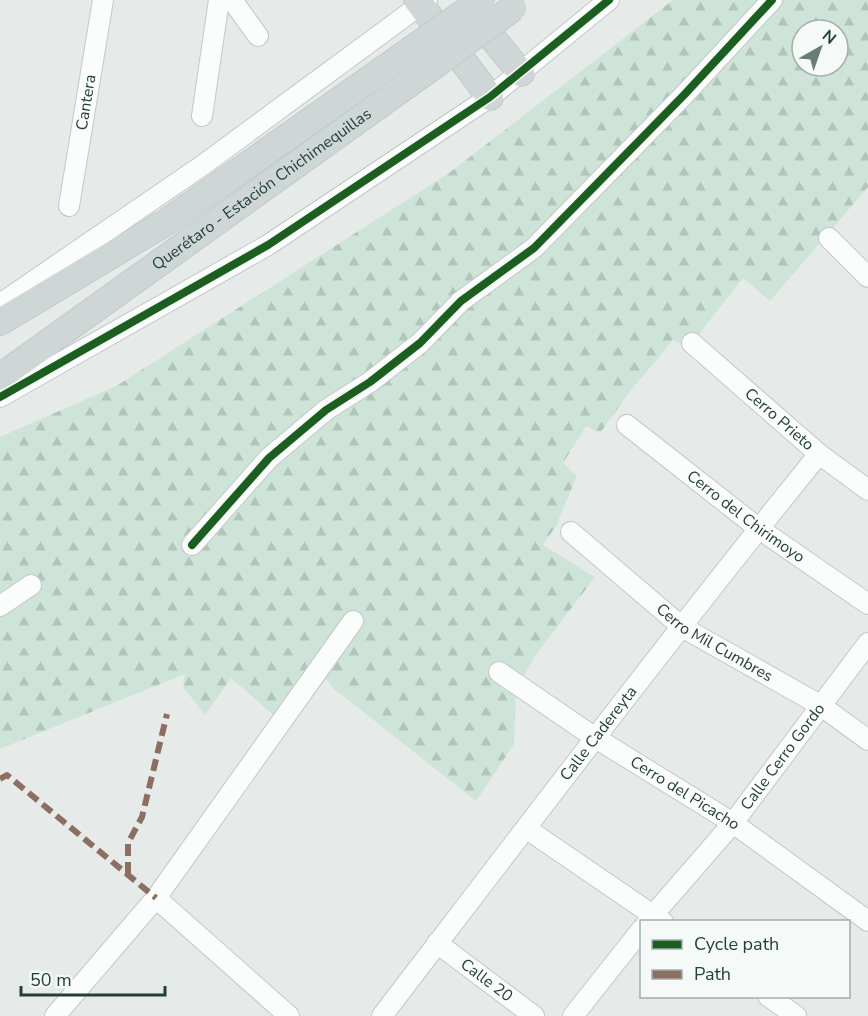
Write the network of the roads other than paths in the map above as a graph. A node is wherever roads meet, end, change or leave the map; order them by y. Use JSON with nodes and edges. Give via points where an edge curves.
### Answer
{"nodes":[{"id":1,"x":103,"y":0,"type":"edge"},
{"id":2,"x":219,"y":0,"type":"edge"},
{"id":3,"x":232,"y":0,"type":"edge"},
{"id":4,"x":461,"y":0,"type":"edge"},
{"id":5,"x":482,"y":0,"type":"edge"},
{"id":6,"x":609,"y":0,"type":"edge"},
{"id":7,"x":772,"y":0,"type":"edge"},
{"id":8,"x":422,"y":1,"type":"edge"},
{"id":9,"x":519,"y":4,"type":"edge"},
{"id":10,"x":258,"y":36,"type":"dead end"},
{"id":11,"x":521,"y":73,"type":"junction"},
{"id":12,"x":490,"y":97,"type":"junction"},
{"id":13,"x":202,"y":116,"type":"dead end"},
{"id":14,"x":69,"y":206,"type":"dead end"},
{"id":15,"x":829,"y":238,"type":"dead end"},
{"id":16,"x":868,"y":277,"type":"edge"},
{"id":17,"x":0,"y":304,"type":"edge"},
{"id":18,"x":0,"y":322,"type":"edge"},
{"id":19,"x":693,"y":343,"type":"dead end"},
{"id":20,"x":0,"y":376,"type":"edge"},
{"id":21,"x":0,"y":397,"type":"edge"},
{"id":22,"x":627,"y":425,"type":"dead end"},
{"id":23,"x":819,"y":454,"type":"junction"},
{"id":24,"x":868,"y":490,"type":"edge"},
{"id":25,"x":759,"y":528,"type":"junction"},
{"id":26,"x":571,"y":532,"type":"dead end"},
{"id":27,"x":192,"y":545,"type":"dead end"},
{"id":28,"x":31,"y":585,"type":"dead end"},
{"id":29,"x":868,"y":604,"type":"edge"},
{"id":30,"x":0,"y":606,"type":"edge"},
{"id":31,"x":353,"y":621,"type":"dead end"},
{"id":32,"x":682,"y":627,"type":"junction"},
{"id":33,"x":868,"y":643,"type":"edge"},
{"id":34,"x":498,"y":672,"type":"dead end"},
{"id":35,"x":820,"y":705,"type":"junction"},
{"id":36,"x":594,"y":737,"type":"junction"},
{"id":37,"x":868,"y":740,"type":"edge"},
{"id":38,"x":733,"y":823,"type":"junction"},
{"id":39,"x":527,"y":830,"type":"junction"},
{"id":40,"x":156,"y":898,"type":"junction"},
{"id":41,"x":650,"y":920,"type":"edge"},
{"id":42,"x":652,"y":920,"type":"edge"},
{"id":43,"x":868,"y":921,"type":"edge"},
{"id":44,"x":640,"y":934,"type":"edge"},
{"id":45,"x":437,"y":943,"type":"junction"},
{"id":46,"x":771,"y":998,"type":"edge"},
{"id":47,"x":57,"y":1015,"type":"edge"},
{"id":48,"x":289,"y":1016,"type":"edge"},
{"id":49,"x":382,"y":1016,"type":"edge"},
{"id":50,"x":534,"y":1016,"type":"edge"},
{"id":51,"x":573,"y":1016,"type":"edge"},
{"id":52,"x":796,"y":1016,"type":"edge"}],
"edges":[{"from":1,"to":14,"type":"street","name":"Cantera"},
{"from":2,"to":13,"type":"street"},
{"from":3,"to":10,"type":"street"},
{"from":4,"to":11,"type":"main road"},
{"from":5,"to":18,"type":"main road","name":"Querétaro - Estación Chichimequillas","bridge":true,"via":[[168,221]]},
{"from":6,"to":11,"type":"street"},
{"from":7,"to":27,"type":"street","via":[[534,248],[460,301],[412,349],[269,458]]},
{"from":8,"to":12,"type":"main road"},
{"from":8,"to":17,"type":"street","via":[[202,165]]},
{"from":9,"to":20,"type":"main road","name":"Querétaro - Estación Chichimequillas","bridge":true},
{"from":11,"to":12,"type":"street"},
{"from":12,"to":21,"type":"street","via":[[268,245]]},
{"from":15,"to":16,"type":"street"},
{"from":19,"to":23,"type":"street","name":"Cerro Prieto"},
{"from":22,"to":25,"type":"street","name":"Cerro del Chirimoyo"},
{"from":23,"to":24,"type":"street","name":"Cerro Prieto"},
{"from":23,"to":25,"type":"street","name":"Calle Cadereyta"},
{"from":25,"to":29,"type":"street","name":"Cerro del Chirimoyo"},
{"from":25,"to":32,"type":"street","name":"Calle Cadereyta"},
{"from":26,"to":32,"type":"street","name":"Cerro Mil Cumbres"},
{"from":28,"to":30,"type":"street"},
{"from":31,"to":40,"type":"street"},
{"from":32,"to":35,"type":"street","name":"Cerro Mil Cumbres"},
{"from":32,"to":36,"type":"street","name":"Calle Cadereyta"},
{"from":33,"to":35,"type":"street","name":"Calle Cerro Gordo"},
{"from":34,"to":36,"type":"street","name":"Cerro del Picacho"},
{"from":35,"to":37,"type":"street","name":"Cerro Mil Cumbres"},
{"from":35,"to":38,"type":"street","name":"Calle Cerro Gordo"},
{"from":36,"to":38,"type":"street","name":"Cerro del Picacho"},
{"from":36,"to":39,"type":"street","name":"Calle Cadereyta"},
{"from":38,"to":42,"type":"street","name":"Calle Cerro Gordo"},
{"from":38,"to":43,"type":"street","name":"Cerro del Picacho"},
{"from":39,"to":41,"type":"street"},
{"from":39,"to":45,"type":"street","name":"Calle Cadereyta"},
{"from":40,"to":47,"type":"street"},
{"from":40,"to":48,"type":"street"},
{"from":44,"to":51,"type":"street","name":"Calle Cerro Gordo"},
{"from":45,"to":49,"type":"street","name":"Calle Cadereyta"},
{"from":45,"to":50,"type":"street","name":"Calle 20"},
{"from":46,"to":52,"type":"street"}]}
